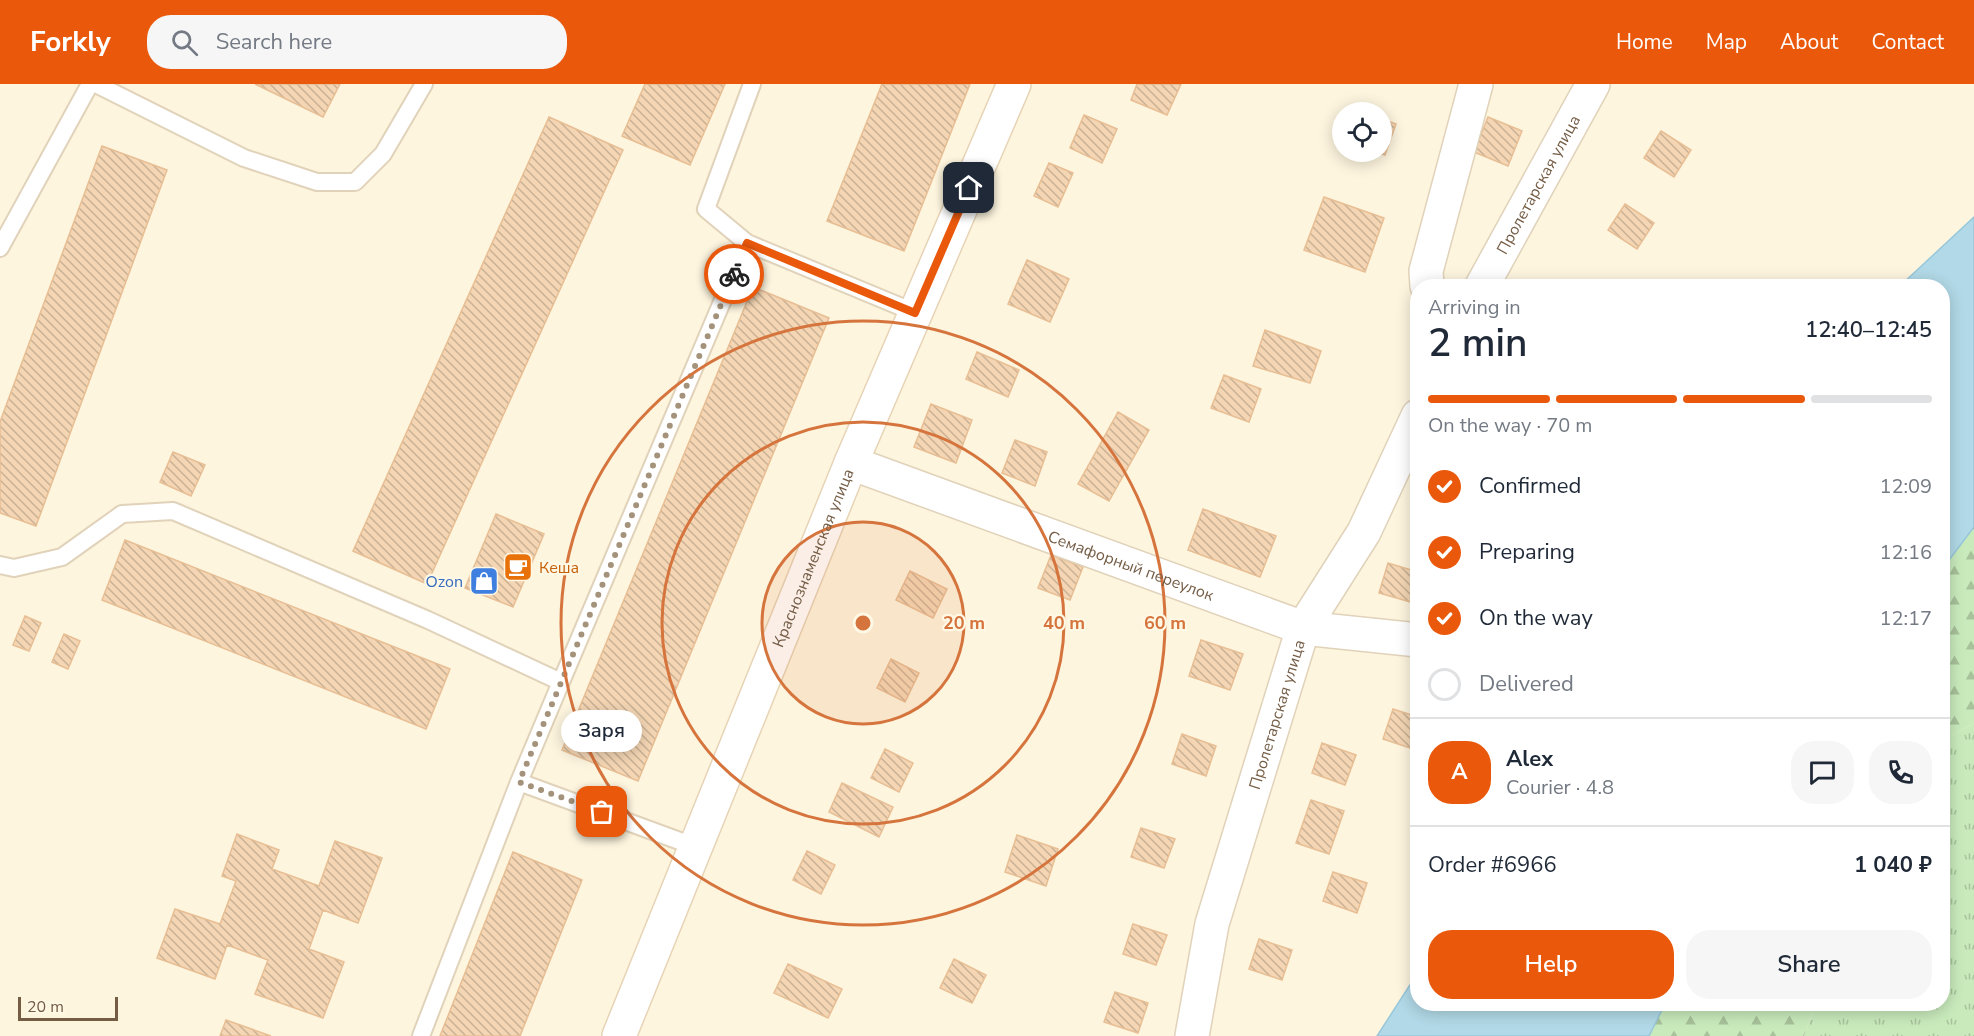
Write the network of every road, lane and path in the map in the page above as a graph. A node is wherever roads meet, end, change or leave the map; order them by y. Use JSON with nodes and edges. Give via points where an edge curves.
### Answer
{"nodes":[{"id":1,"x":90,"y":84,"type":"edge"},
{"id":2,"x":96,"y":84,"type":"edge"},
{"id":3,"x":424,"y":84,"type":"edge"},
{"id":4,"x":752,"y":84,"type":"edge"},
{"id":5,"x":1014,"y":84,"type":"edge"},
{"id":6,"x":1476,"y":84,"type":"edge"},
{"id":7,"x":1593,"y":84,"type":"edge"},
{"id":8,"x":747,"y":243,"type":"junction"},
{"id":9,"x":0,"y":248,"type":"edge"},
{"id":10,"x":1427,"y":279,"type":"edge"},
{"id":11,"x":1486,"y":279,"type":"edge"},
{"id":12,"x":915,"y":313,"type":"junction"},
{"id":13,"x":1410,"y":433,"type":"edge"},
{"id":14,"x":851,"y":463,"type":"junction"},
{"id":15,"x":0,"y":565,"type":"edge"},
{"id":16,"x":1303,"y":628,"type":"junction"},
{"id":17,"x":1410,"y":639,"type":"edge"},
{"id":18,"x":561,"y":682,"type":"junction"},
{"id":19,"x":519,"y":782,"type":"junction"},
{"id":20,"x":696,"y":847,"type":"junction"},
{"id":21,"x":421,"y":1036,"type":"edge"},
{"id":22,"x":619,"y":1036,"type":"edge"},
{"id":23,"x":1192,"y":1036,"type":"edge"}],
"edges":[{"from":1,"to":9,"type":"lane"},
{"from":2,"to":3,"type":"lane","via":[[244,158],[317,182],[355,182],[383,154]]},
{"from":4,"to":8,"type":"lane","via":[[706,209]]},
{"from":5,"to":12,"type":"street","name":"Краснознаменская улица"},
{"from":6,"to":10,"type":"street"},
{"from":7,"to":11,"type":"street","name":"Пролетарская улица"},
{"from":8,"to":12,"type":"lane"},
{"from":8,"to":18,"type":"lane"},
{"from":12,"to":14,"type":"street","name":"Краснознаменская улица"},
{"from":13,"to":16,"type":"street","name":"Пролетарская улица","via":[[1364,532]]},
{"from":14,"to":16,"type":"street","name":"Семафорный переулок"},
{"from":14,"to":20,"type":"street","name":"Краснознаменская улица"},
{"from":15,"to":18,"type":"lane","via":[[14,568],[62,557],[122,514],[172,511],[428,620]]},
{"from":16,"to":17,"type":"street","name":"Семафорный переулок"},
{"from":16,"to":23,"type":"street","name":"Пролетарская улица","via":[[1212,924]]},
{"from":18,"to":19,"type":"lane"},
{"from":19,"to":20,"type":"lane"},
{"from":19,"to":21,"type":"lane"},
{"from":20,"to":22,"type":"street","name":"Краснознаменская улица"}]}
